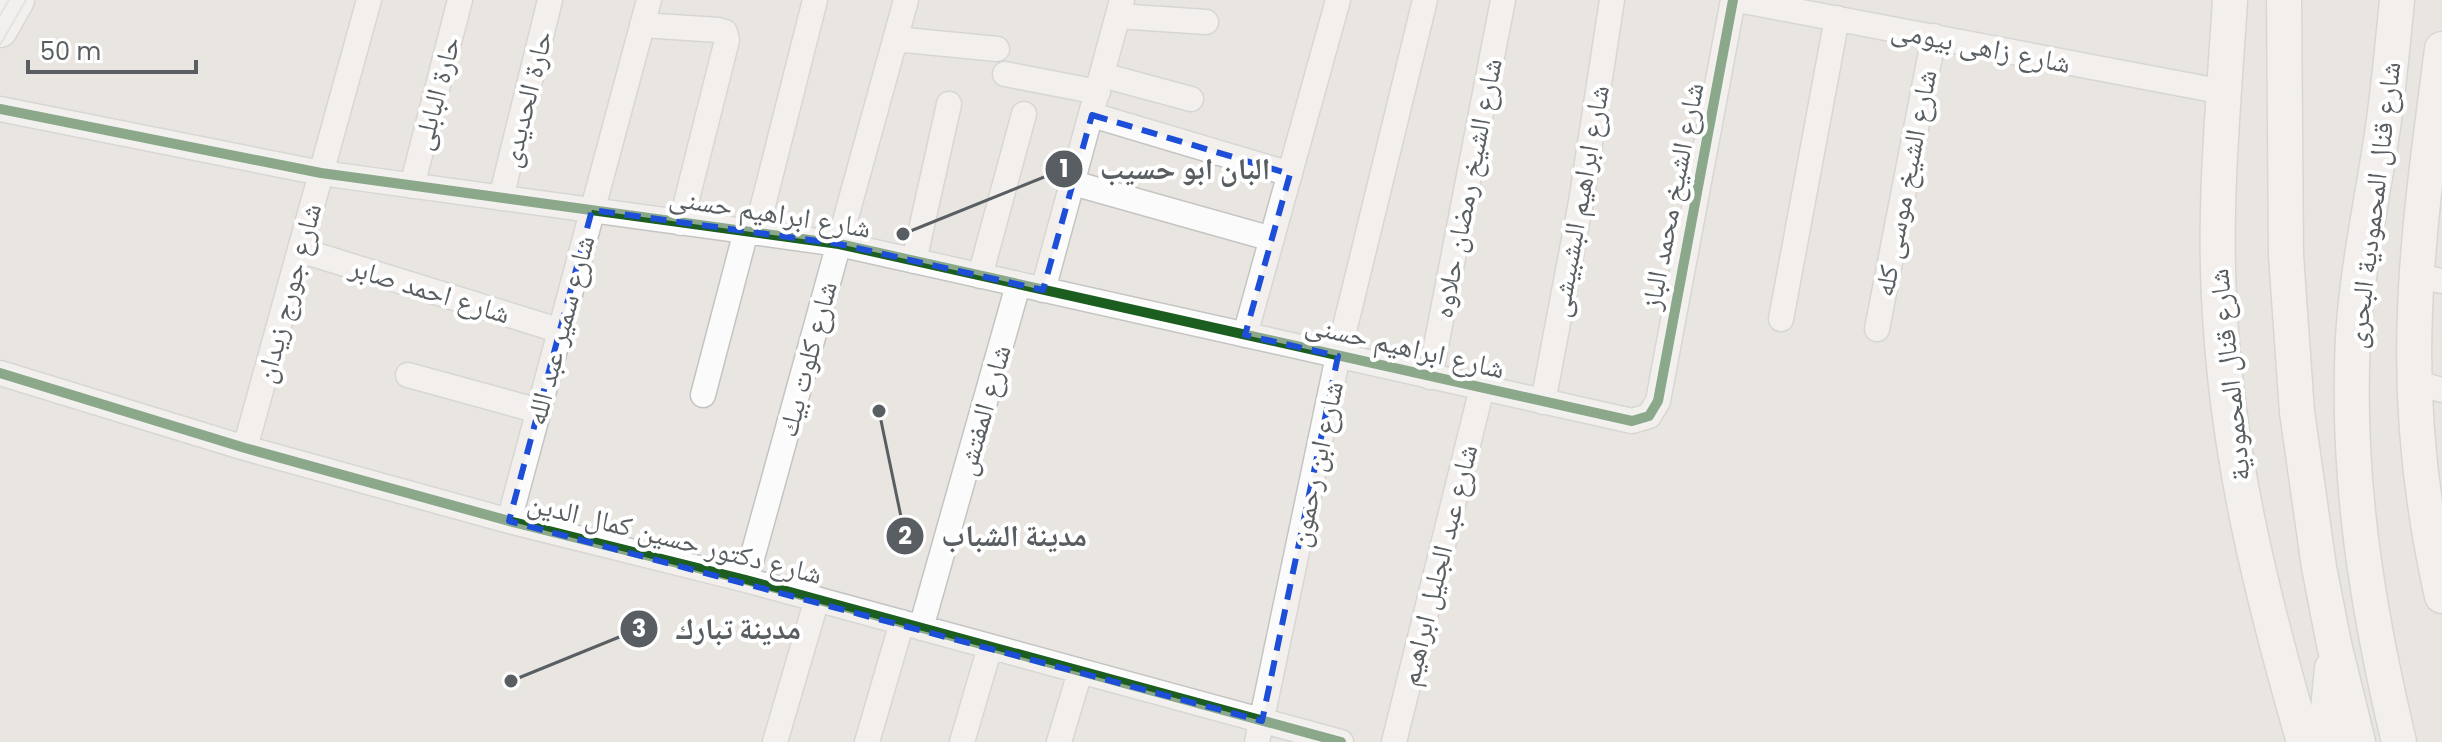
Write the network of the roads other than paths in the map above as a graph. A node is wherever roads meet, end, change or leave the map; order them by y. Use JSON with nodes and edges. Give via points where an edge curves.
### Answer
{"nodes":[{"id":1,"x":17,"y":0,"type":"edge"},
{"id":2,"x":369,"y":0,"type":"edge"},
{"id":3,"x":460,"y":0,"type":"edge"},
{"id":4,"x":550,"y":0,"type":"edge"},
{"id":5,"x":649,"y":0,"type":"edge"},
{"id":6,"x":815,"y":0,"type":"edge"},
{"id":7,"x":906,"y":0,"type":"edge"},
{"id":8,"x":1338,"y":0,"type":"edge"},
{"id":9,"x":1425,"y":0,"type":"edge"},
{"id":10,"x":1503,"y":0,"type":"edge"},
{"id":11,"x":1612,"y":0,"type":"edge"},
{"id":12,"x":1736,"y":0,"type":"edge"},
{"id":13,"x":2230,"y":0,"type":"edge"},
{"id":14,"x":2397,"y":0,"type":"edge"},
{"id":15,"x":2286,"y":2,"type":"edge"},
{"id":16,"x":1120,"y":8,"type":"edge"},
{"id":17,"x":1837,"y":18,"type":"junction"},
{"id":18,"x":1206,"y":22,"type":"dead end"},
{"id":19,"x":642,"y":25,"type":"junction"},
{"id":20,"x":0,"y":30,"type":"edge"},
{"id":21,"x":1934,"y":36,"type":"junction"},
{"id":22,"x":895,"y":39,"type":"junction"},
{"id":23,"x":997,"y":49,"type":"dead end"},
{"id":24,"x":2442,"y":49,"type":"edge"},
{"id":25,"x":1005,"y":74,"type":"dead end"},
{"id":26,"x":2224,"y":92,"type":"junction"},
{"id":27,"x":1097,"y":94,"type":"junction"},
{"id":28,"x":1191,"y":99,"type":"dead end"},
{"id":29,"x":949,"y":104,"type":"dead end"},
{"id":30,"x":0,"y":109,"type":"edge"},
{"id":31,"x":1024,"y":114,"type":"dead end"},
{"id":32,"x":2438,"y":114,"type":"edge"},
{"id":33,"x":321,"y":173,"type":"junction"},
{"id":34,"x":1290,"y":174,"type":"junction"},
{"id":35,"x":1073,"y":183,"type":"junction"},
{"id":36,"x":412,"y":186,"type":"junction"},
{"id":37,"x":501,"y":198,"type":"junction"},
{"id":38,"x":592,"y":210,"type":"junction"},
{"id":39,"x":681,"y":223,"type":"junction"},
{"id":40,"x":751,"y":232,"type":"junction"},
{"id":41,"x":1272,"y":239,"type":"junction"},
{"id":42,"x":839,"y":244,"type":"junction"},
{"id":43,"x":300,"y":250,"type":"junction"},
{"id":44,"x":914,"y":261,"type":"junction"},
{"id":45,"x":980,"y":276,"type":"junction"},
{"id":46,"x":2429,"y":278,"type":"edge"},
{"id":47,"x":1018,"y":285,"type":"junction"},
{"id":48,"x":1043,"y":290,"type":"junction"},
{"id":49,"x":1781,"y":319,"type":"dead end"},
{"id":50,"x":1877,"y":329,"type":"dead end"},
{"id":51,"x":561,"y":331,"type":"junction"},
{"id":52,"x":1245,"y":335,"type":"junction"},
{"id":53,"x":1338,"y":356,"type":"junction"},
{"id":54,"x":0,"y":373,"type":"edge"},
{"id":55,"x":408,"y":375,"type":"dead end"},
{"id":56,"x":1430,"y":377,"type":"junction"},
{"id":57,"x":2429,"y":387,"type":"edge"},
{"id":58,"x":1482,"y":388,"type":"junction"},
{"id":59,"x":703,"y":395,"type":"dead end"},
{"id":60,"x":1658,"y":401,"type":"joint"},
{"id":61,"x":1543,"y":402,"type":"junction"},
{"id":62,"x":539,"y":411,"type":"junction"},
{"id":63,"x":245,"y":448,"type":"junction"},
{"id":64,"x":2433,"y":492,"type":"edge"},
{"id":65,"x":509,"y":521,"type":"junction"},
{"id":66,"x":746,"y":580,"type":"junction"},
{"id":67,"x":2442,"y":596,"type":"edge"},
{"id":68,"x":817,"y":599,"type":"junction"},
{"id":69,"x":912,"y":625,"type":"junction"},
{"id":70,"x":2334,"y":644,"type":"junction"},
{"id":71,"x":990,"y":647,"type":"junction"},
{"id":72,"x":1080,"y":672,"type":"junction"},
{"id":73,"x":1259,"y":731,"type":"edge"},
{"id":74,"x":775,"y":742,"type":"edge"},
{"id":75,"x":867,"y":742,"type":"edge"},
{"id":76,"x":962,"y":742,"type":"edge"},
{"id":77,"x":1059,"y":742,"type":"edge"},
{"id":78,"x":1341,"y":742,"type":"edge"},
{"id":79,"x":1394,"y":742,"type":"edge"},
{"id":80,"x":2304,"y":742,"type":"edge"},
{"id":81,"x":2325,"y":742,"type":"edge"},
{"id":82,"x":2358,"y":742,"type":"edge"},
{"id":83,"x":2399,"y":742,"type":"edge"}],
"edges":[{"from":1,"to":20,"type":"main road"},
{"from":2,"to":33,"type":"street","name":"شارع جورج زيدان"},
{"from":3,"to":36,"type":"street","name":"حارة البابلى"},
{"from":4,"to":37,"type":"street","name":"حارة الحديدى"},
{"from":5,"to":19,"type":"street","name":"شارع سمير عبد الله"},
{"from":6,"to":40,"type":"street"},
{"from":7,"to":22,"type":"street","name":"شارع كلوت بيك"},
{"from":8,"to":34,"type":"street"},
{"from":9,"to":53,"type":"street","name":"شارع ابن رحمون"},
{"from":10,"to":56,"type":"street","name":"شارع الشيخ رمضان حلاوه"},
{"from":11,"to":61,"type":"street","name":"شارع ابراهيم البشبيشى"},
{"from":12,"to":17,"type":"street","name":"شارع زاهى بيومى"},
{"from":12,"to":60,"type":"street","name":"شارع الشيخ محمد الباز"},
{"from":13,"to":26,"type":"main road","name":"شارع قنال المحمودية"},
{"from":14,"to":83,"type":"main road","name":"شارع قنال المحمودية البحرى","via":[[2353,339],[2363,571]]},
{"from":15,"to":70,"type":"main road","via":[[2291,349],[2306,490]]},
{"from":16,"to":18,"type":"street"},
{"from":16,"to":27,"type":"street"},
{"from":17,"to":21,"type":"street","name":"شارع زاهى بيومى"},
{"from":17,"to":49,"type":"street"},
{"from":19,"to":38,"type":"street","name":"شارع سمير عبد الله"},
{"from":19,"to":39,"type":"street","via":[[718,30],[727,40]]},
{"from":21,"to":26,"type":"street","name":"شارع زاهى بيومى"},
{"from":21,"to":50,"type":"street","name":"شارع الشيخ موسى كله"},
{"from":22,"to":23,"type":"street"},
{"from":22,"to":42,"type":"street","name":"شارع كلوت بيك"},
{"from":24,"to":32,"type":"main road"},
{"from":25,"to":27,"type":"street"},
{"from":26,"to":80,"type":"main road","name":"شارع قنال المحمودية","via":[[2217,240],[2231,432],[2256,568]]},
{"from":27,"to":28,"type":"street"},
{"from":27,"to":34,"type":"street"},
{"from":27,"to":35,"type":"street"},
{"from":29,"to":44,"type":"street"},
{"from":30,"to":33,"type":"street","name":"شارع ابراهيم حسنى"},
{"from":31,"to":45,"type":"street"},
{"from":32,"to":46,"type":"main road"},
{"from":33,"to":36,"type":"street","name":"شارع ابراهيم حسنى"},
{"from":33,"to":43,"type":"street","name":"شارع جورج زيدان"},
{"from":34,"to":41,"type":"street"},
{"from":35,"to":41,"type":"street"},
{"from":35,"to":48,"type":"street"},
{"from":36,"to":37,"type":"street","name":"شارع ابراهيم حسنى"},
{"from":37,"to":38,"type":"street","name":"شارع ابراهيم حسنى"},
{"from":38,"to":39,"type":"street","name":"شارع ابراهيم حسنى"},
{"from":38,"to":51,"type":"street","name":"شارع سمير عبد الله"},
{"from":39,"to":40,"type":"street","name":"شارع ابراهيم حسنى"},
{"from":40,"to":42,"type":"street","name":"شارع ابراهيم حسنى"},
{"from":40,"to":59,"type":"street"},
{"from":41,"to":52,"type":"street"},
{"from":42,"to":44,"type":"street","name":"شارع ابراهيم حسنى"},
{"from":42,"to":66,"type":"street","name":"شارع كلوت بيك"},
{"from":43,"to":51,"type":"street","name":"شارع احمد صابر"},
{"from":43,"to":63,"type":"street","name":"شارع جورج زيدان"},
{"from":44,"to":45,"type":"street","name":"شارع ابراهيم حسنى"},
{"from":45,"to":47,"type":"street","name":"شارع ابراهيم حسنى"},
{"from":46,"to":57,"type":"main road"},
{"from":47,"to":48,"type":"street","name":"شارع ابراهيم حسنى"},
{"from":47,"to":69,"type":"street","name":"شارع المفتش"},
{"from":48,"to":52,"type":"street","name":"شارع ابراهيم حسنى"},
{"from":51,"to":62,"type":"street","name":"شارع سمير عبد الله"},
{"from":52,"to":53,"type":"street","name":"شارع ابراهيم حسنى"},
{"from":53,"to":56,"type":"street","name":"شارع ابراهيم حسنى"},
{"from":53,"to":73,"type":"street","name":"شارع ابن رحمون"},
{"from":54,"to":63,"type":"street","name":"شارع دكتور حسين كمال الدين"},
{"from":55,"to":62,"type":"street"},
{"from":56,"to":58,"type":"street","name":"شارع ابراهيم حسنى"},
{"from":57,"to":64,"type":"main road"},
{"from":58,"to":61,"type":"street","name":"شارع ابراهيم حسنى"},
{"from":58,"to":79,"type":"street","name":"شارع عبد الجليل ابراهيم"},
{"from":60,"to":61,"type":"street","name":"شارع ابراهيم حسنى","via":[[1649,416],[1632,421]]},
{"from":62,"to":65,"type":"street","name":"شارع سمير عبد الله"},
{"from":63,"to":65,"type":"street","name":"شارع دكتور حسين كمال الدين"},
{"from":64,"to":67,"type":"main road"},
{"from":65,"to":66,"type":"street","name":"شارع دكتور حسين كمال الدين"},
{"from":66,"to":68,"type":"street","name":"شارع دكتور حسين كمال الدين"},
{"from":68,"to":69,"type":"street","name":"شارع دكتور حسين كمال الدين"},
{"from":68,"to":74,"type":"street"},
{"from":69,"to":71,"type":"street","name":"شارع دكتور حسين كمال الدين"},
{"from":69,"to":75,"type":"street","name":"شارع المفتش"},
{"from":70,"to":81,"type":"main road"},
{"from":70,"to":82,"type":"main road"},
{"from":71,"to":72,"type":"street","name":"شارع دكتور حسين كمال الدين"},
{"from":71,"to":76,"type":"street"},
{"from":72,"to":73,"type":"street","name":"شارع دكتور حسين كمال الدين"},
{"from":72,"to":77,"type":"street"},
{"from":73,"to":78,"type":"street","name":"شارع دكتور حسين كمال الدين"}]}
